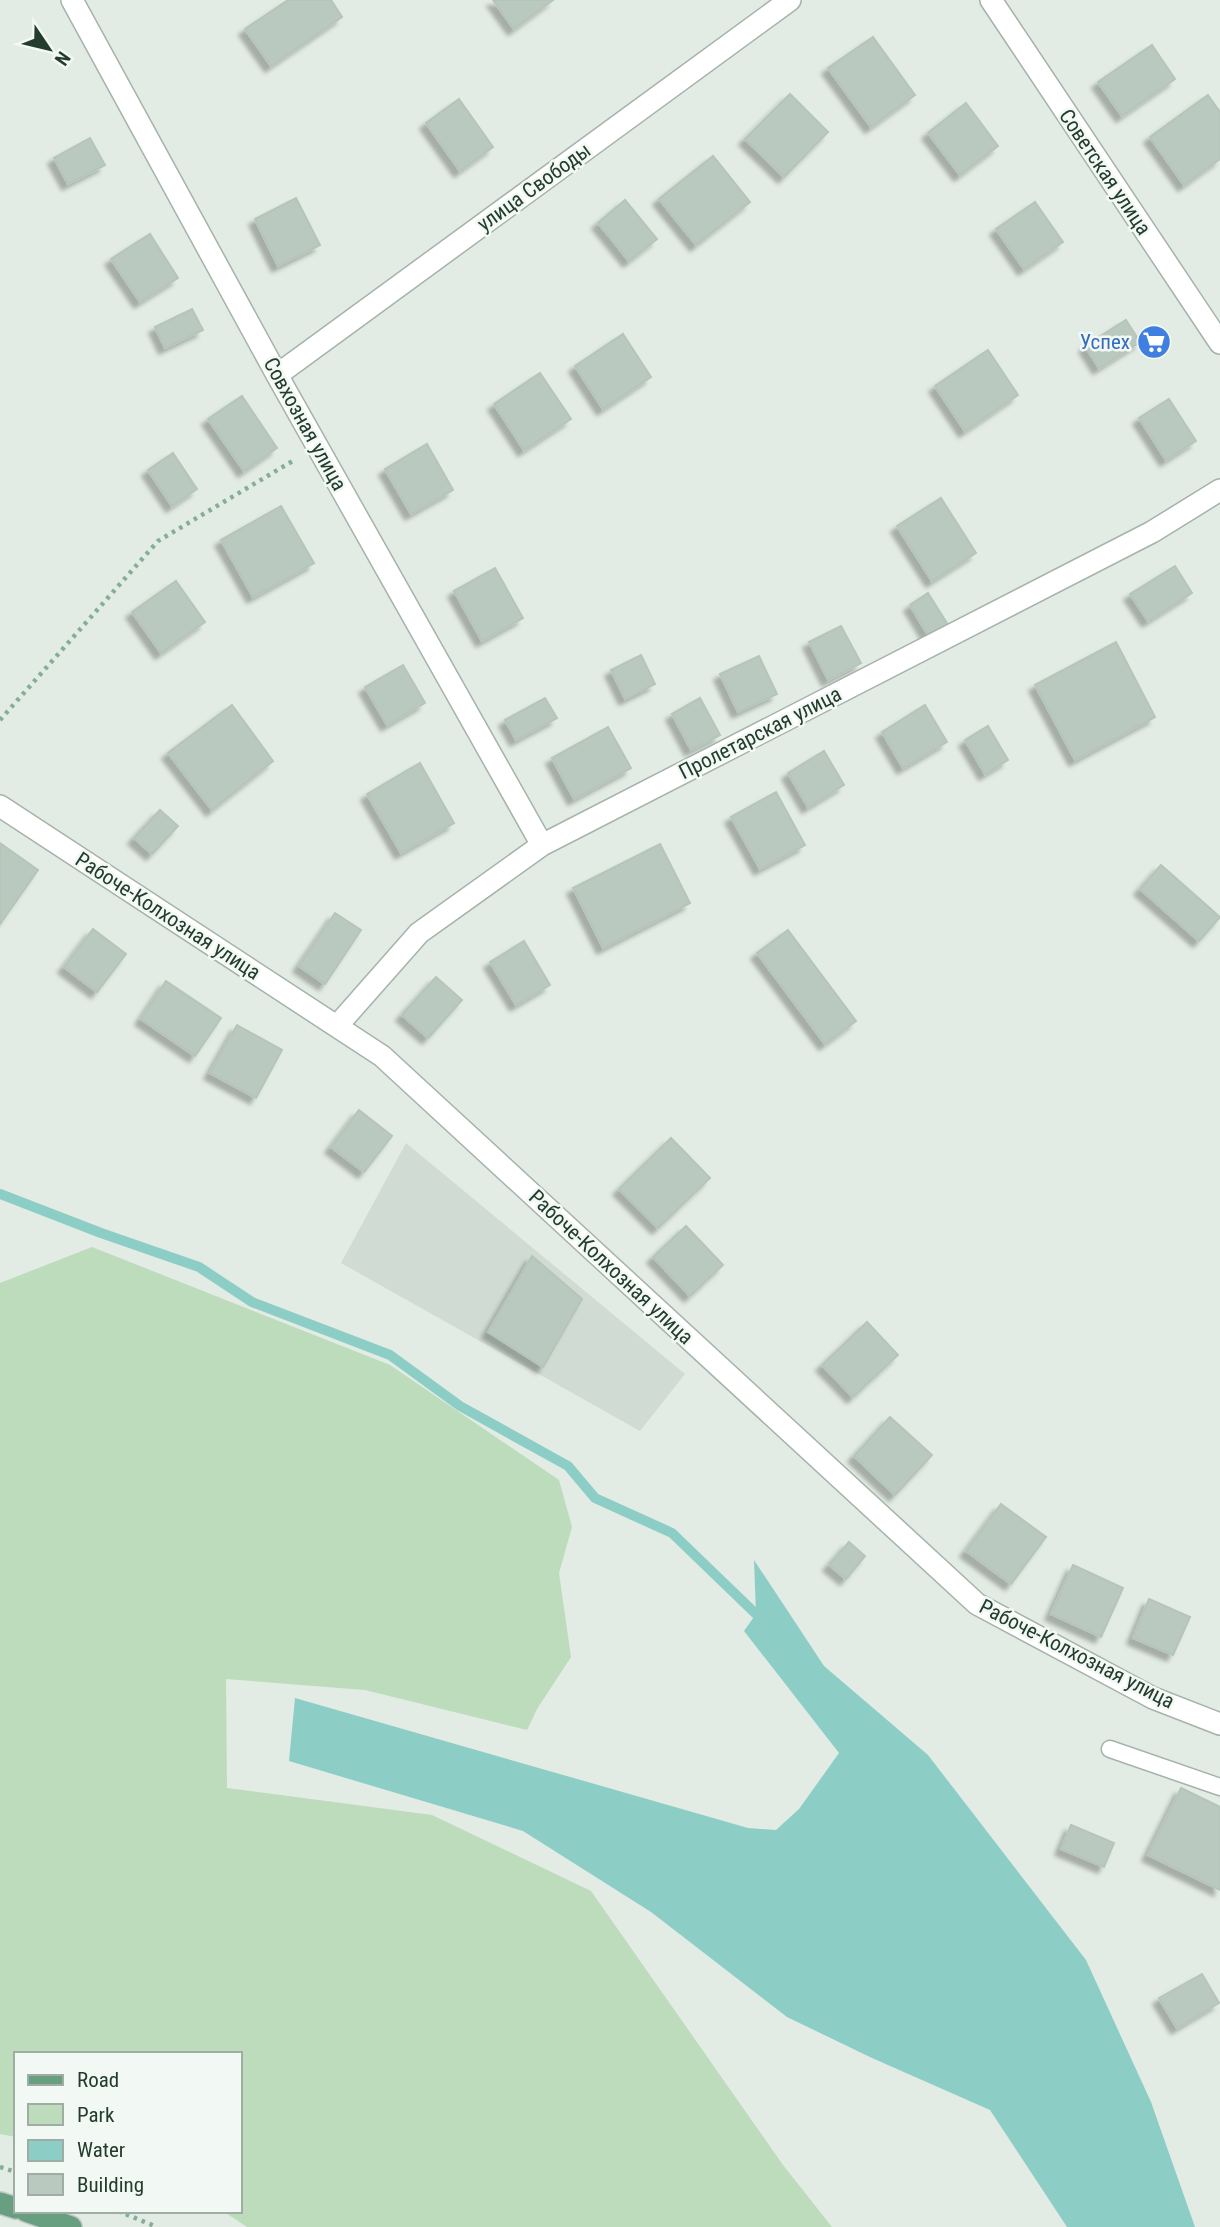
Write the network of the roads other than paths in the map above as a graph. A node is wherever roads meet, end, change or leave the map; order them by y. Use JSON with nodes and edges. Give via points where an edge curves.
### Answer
{"nodes":[{"id":1,"x":72,"y":0,"type":"edge"},
{"id":2,"x":790,"y":0,"type":"edge"},
{"id":3,"x":991,"y":0,"type":"edge"},
{"id":4,"x":1220,"y":343,"type":"edge"},
{"id":5,"x":277,"y":375,"type":"junction"},
{"id":6,"x":1220,"y":490,"type":"edge"},
{"id":7,"x":0,"y":806,"type":"edge"},
{"id":8,"x":542,"y":845,"type":"junction"},
{"id":9,"x":337,"y":1026,"type":"junction"},
{"id":10,"x":1220,"y":1724,"type":"edge"},
{"id":11,"x":1110,"y":1749,"type":"dead end"},
{"id":12,"x":1220,"y":1787,"type":"edge"},
{"id":13,"x":32,"y":2213,"type":"edge"},
{"id":14,"x":71,"y":2227,"type":"edge"}],
"edges":[{"from":1,"to":5,"type":"street","name":"Совхозная улица"},
{"from":2,"to":5,"type":"street","name":"улица Свободы"},
{"from":3,"to":4,"type":"street","name":"Советская улица"},
{"from":5,"to":8,"type":"street","name":"Совхозная улица"},
{"from":6,"to":8,"type":"street","name":"Пролетарская улица","via":[[1152,532]]},
{"from":7,"to":9,"type":"street","name":"Рабоче-Колхозная улица"},
{"from":8,"to":9,"type":"street","name":"Пролетарская улица","via":[[419,933]]},
{"from":9,"to":10,"type":"street","name":"Рабоче-Колхозная улица","via":[[382,1056],[976,1604],[1153,1698]]},
{"from":11,"to":12,"type":"lane"},
{"from":13,"to":14,"type":"main road"}]}
